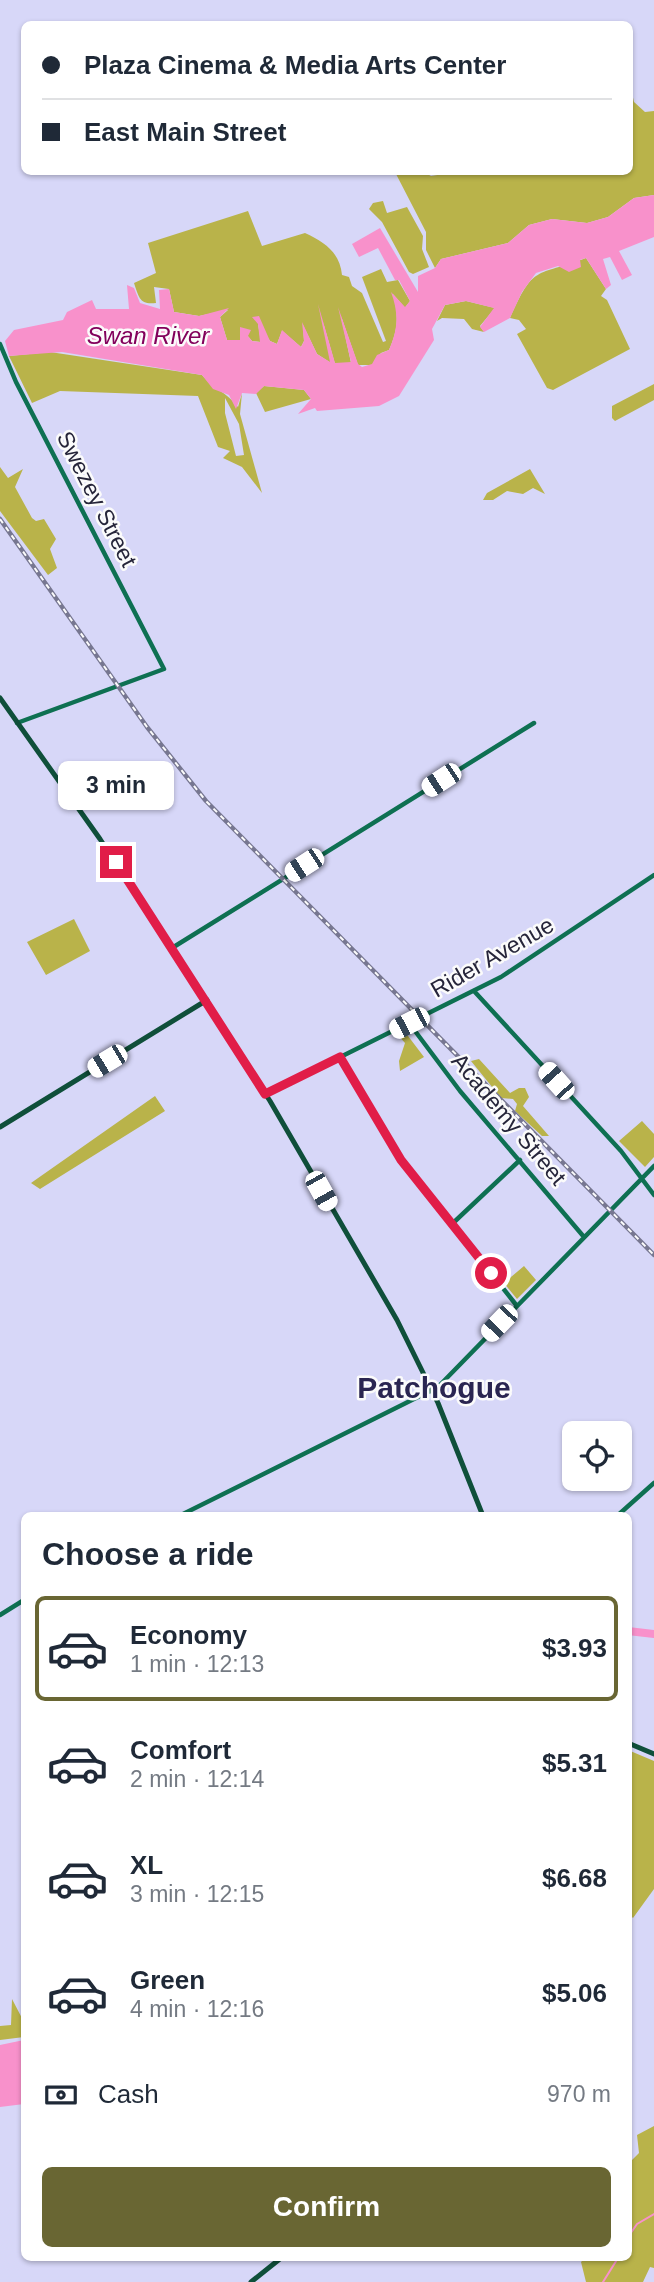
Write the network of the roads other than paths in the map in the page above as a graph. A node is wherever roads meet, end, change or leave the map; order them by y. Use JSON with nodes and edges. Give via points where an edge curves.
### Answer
{"nodes":[{"id":1,"x":1,"y":346,"type":"edge"},
{"id":2,"x":0,"y":698,"type":"edge"},
{"id":3,"x":17,"y":723,"type":"junction"},
{"id":4,"x":534,"y":723,"type":"dead end"},
{"id":5,"x":654,"y":875,"type":"edge"},
{"id":6,"x":172,"y":948,"type":"junction"},
{"id":7,"x":474,"y":991,"type":"junction"},
{"id":8,"x":207,"y":1000,"type":"junction"},
{"id":9,"x":409,"y":1023,"type":"junction"},
{"id":10,"x":340,"y":1057,"type":"junction"},
{"id":11,"x":265,"y":1094,"type":"junction"},
{"id":12,"x":0,"y":1127,"type":"edge"},
{"id":13,"x":520,"y":1160,"type":"junction"},
{"id":14,"x":654,"y":1166,"type":"edge"},
{"id":15,"x":643,"y":1178,"type":"junction"},
{"id":16,"x":654,"y":1195,"type":"edge"},
{"id":17,"x":452,"y":1224,"type":"junction"},
{"id":18,"x":584,"y":1237,"type":"junction"},
{"id":19,"x":517,"y":1306,"type":"junction"},
{"id":20,"x":432,"y":1390,"type":"junction"},
{"id":21,"x":654,"y":1483,"type":"edge"},
{"id":22,"x":187,"y":1512,"type":"edge"},
{"id":23,"x":482,"y":1512,"type":"edge"},
{"id":24,"x":621,"y":1512,"type":"edge"},
{"id":25,"x":21,"y":1602,"type":"edge"},
{"id":26,"x":0,"y":1615,"type":"edge"},
{"id":27,"x":632,"y":1745,"type":"edge"},
{"id":28,"x":654,"y":1754,"type":"edge"},
{"id":29,"x":277,"y":2261,"type":"edge"},
{"id":30,"x":251,"y":2282,"type":"edge"}],
"edges":[{"from":1,"to":3,"type":"street","name":"Swezey Street","via":[[164,669]]},
{"from":2,"to":3,"type":"main road"},
{"from":3,"to":6,"type":"main road"},
{"from":4,"to":6,"type":"street"},
{"from":5,"to":7,"type":"street","name":"Rider Avenue","via":[[523,965]]},
{"from":6,"to":8,"type":"main road"},
{"from":7,"to":9,"type":"street","name":"Rider Avenue"},
{"from":7,"to":15,"type":"street"},
{"from":8,"to":11,"type":"main road"},
{"from":8,"to":12,"type":"main road"},
{"from":9,"to":10,"type":"street","name":"Rider Avenue"},
{"from":9,"to":13,"type":"street","name":"Academy Street"},
{"from":10,"to":11,"type":"street","name":"Rider Avenue"},
{"from":10,"to":17,"type":"street","via":[[401,1160]]},
{"from":11,"to":20,"type":"main road","via":[[391,1309]]},
{"from":13,"to":17,"type":"street"},
{"from":13,"to":18,"type":"street","name":"Academy Street"},
{"from":14,"to":15,"type":"street"},
{"from":15,"to":16,"type":"street"},
{"from":15,"to":18,"type":"street"},
{"from":17,"to":19,"type":"street"},
{"from":18,"to":19,"type":"street"},
{"from":19,"to":20,"type":"street"},
{"from":20,"to":22,"type":"street"},
{"from":20,"to":23,"type":"main road"},
{"from":21,"to":24,"type":"street"},
{"from":25,"to":26,"type":"street"},
{"from":27,"to":28,"type":"main road"},
{"from":29,"to":30,"type":"main road"}]}
